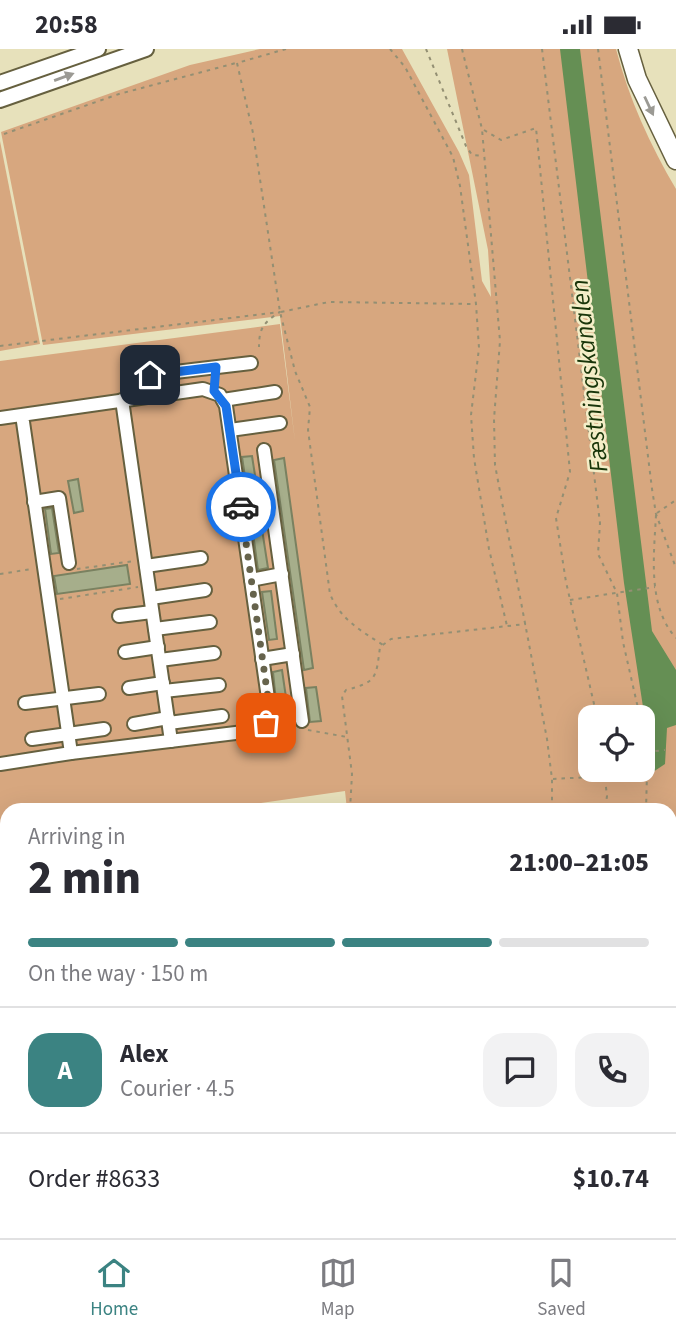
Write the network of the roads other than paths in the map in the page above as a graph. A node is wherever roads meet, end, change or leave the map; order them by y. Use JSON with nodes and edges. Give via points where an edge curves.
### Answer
{"nodes":[{"id":1,"x":97,"y":49,"type":"edge"},
{"id":2,"x":146,"y":49,"type":"edge"},
{"id":3,"x":628,"y":49,"type":"edge"},
{"id":4,"x":0,"y":83,"type":"edge"},
{"id":5,"x":0,"y":100,"type":"edge"},
{"id":6,"x":676,"y":160,"type":"edge"},
{"id":7,"x":251,"y":363,"type":"dead end"},
{"id":8,"x":216,"y":367,"type":"junction"},
{"id":9,"x":150,"y":375,"type":"dead end"},
{"id":10,"x":275,"y":393,"type":"dead end"},
{"id":11,"x":219,"y":396,"type":"junction"},
{"id":12,"x":122,"y":400,"type":"junction"},
{"id":13,"x":22,"y":415,"type":"junction"},
{"id":14,"x":0,"y":418,"type":"edge"},
{"id":15,"x":279,"y":423,"type":"dead end"},
{"id":16,"x":230,"y":430,"type":"junction"},
{"id":17,"x":264,"y":450,"type":"dead end"},
{"id":18,"x":270,"y":495,"type":"junction"},
{"id":19,"x":240,"y":500,"type":"junction"},
{"id":20,"x":34,"y":502,"type":"junction"},
{"id":21,"x":201,"y":558,"type":"dead end"},
{"id":22,"x":146,"y":563,"type":"junction"},
{"id":23,"x":69,"y":567,"type":"road end"},
{"id":24,"x":282,"y":574,"type":"junction"},
{"id":25,"x":251,"y":580,"type":"junction"},
{"id":26,"x":205,"y":590,"type":"dead end"},
{"id":27,"x":150,"y":592,"type":"junction"},
{"id":28,"x":152,"y":611,"type":"junction"},
{"id":29,"x":119,"y":616,"type":"dead end"},
{"id":30,"x":210,"y":622,"type":"dead end"},
{"id":31,"x":155,"y":629,"type":"junction"},
{"id":32,"x":125,"y":652,"type":"dead end"},
{"id":33,"x":214,"y":653,"type":"dead end"},
{"id":34,"x":159,"y":654,"type":"junction"},
{"id":35,"x":293,"y":654,"type":"junction"},
{"id":36,"x":262,"y":659,"type":"junction"},
{"id":37,"x":219,"y":685,"type":"dead end"},
{"id":38,"x":163,"y":687,"type":"junction"},
{"id":39,"x":129,"y":688,"type":"dead end"},
{"id":40,"x":99,"y":694,"type":"dead end"},
{"id":41,"x":63,"y":698,"type":"junction"},
{"id":42,"x":25,"y":703,"type":"dead end"},
{"id":43,"x":222,"y":716,"type":"dead end"},
{"id":44,"x":168,"y":721,"type":"junction"},
{"id":45,"x":302,"y":721,"type":"dead end"},
{"id":46,"x":134,"y":724,"type":"dead end"},
{"id":47,"x":104,"y":729,"type":"dead end"},
{"id":48,"x":68,"y":734,"type":"junction"},
{"id":49,"x":32,"y":739,"type":"dead end"},
{"id":50,"x":171,"y":741,"type":"junction"},
{"id":51,"x":71,"y":753,"type":"junction"},
{"id":52,"x":0,"y":764,"type":"edge"}],
"edges":[{"from":1,"to":4,"type":"main road"},
{"from":5,"to":2,"type":"main road","one_way":true},
{"from":3,"to":6,"type":"highway","one_way":true,"via":[[637,79]]},
{"from":7,"to":8,"type":"street"},
{"from":8,"to":9,"type":"street"},
{"from":8,"to":11,"type":"street"},
{"from":10,"to":11,"type":"street"},
{"from":11,"to":12,"type":"street","via":[[203,389]]},
{"from":11,"to":16,"type":"street"},
{"from":12,"to":13,"type":"street"},
{"from":12,"to":22,"type":"street"},
{"from":13,"to":14,"type":"street"},
{"from":13,"to":20,"type":"street"},
{"from":15,"to":16,"type":"street"},
{"from":16,"to":19,"type":"street"},
{"from":17,"to":18,"type":"street"},
{"from":18,"to":19,"type":"street"},
{"from":18,"to":24,"type":"street"},
{"from":19,"to":25,"type":"street"},
{"from":20,"to":23,"type":"street","via":[[59,494]]},
{"from":20,"to":41,"type":"street"},
{"from":21,"to":22,"type":"street"},
{"from":22,"to":27,"type":"street"},
{"from":24,"to":25,"type":"street"},
{"from":24,"to":35,"type":"street"},
{"from":25,"to":36,"type":"street"},
{"from":26,"to":27,"type":"street"},
{"from":27,"to":28,"type":"street"},
{"from":28,"to":29,"type":"street"},
{"from":28,"to":31,"type":"street"},
{"from":30,"to":31,"type":"street"},
{"from":31,"to":34,"type":"street"},
{"from":32,"to":34,"type":"street"},
{"from":33,"to":34,"type":"street"},
{"from":34,"to":38,"type":"street"},
{"from":35,"to":36,"type":"street"},
{"from":35,"to":45,"type":"street"},
{"from":36,"to":50,"type":"street","via":[[269,705],[266,723],[252,731]]},
{"from":37,"to":38,"type":"street"},
{"from":38,"to":39,"type":"street"},
{"from":38,"to":44,"type":"street"},
{"from":40,"to":41,"type":"street"},
{"from":41,"to":42,"type":"street"},
{"from":41,"to":48,"type":"street"},
{"from":43,"to":44,"type":"street"},
{"from":44,"to":46,"type":"street"},
{"from":44,"to":50,"type":"street"},
{"from":47,"to":48,"type":"street"},
{"from":48,"to":49,"type":"street"},
{"from":48,"to":51,"type":"street"},
{"from":50,"to":51,"type":"street"},
{"from":51,"to":52,"type":"street"}]}
